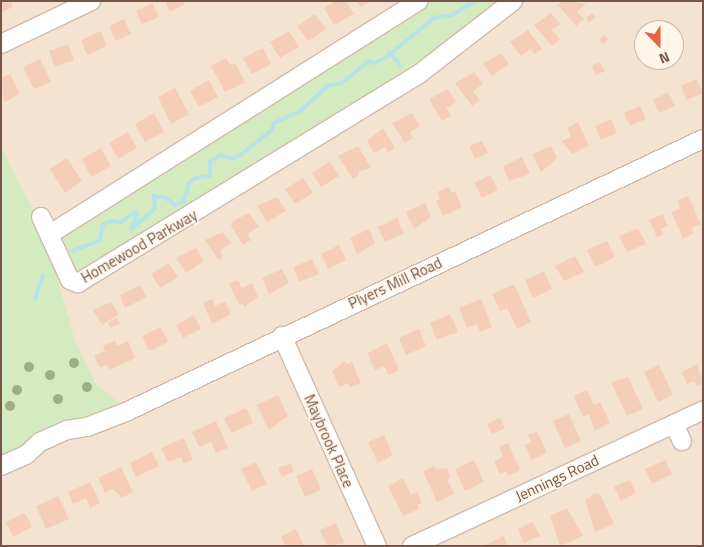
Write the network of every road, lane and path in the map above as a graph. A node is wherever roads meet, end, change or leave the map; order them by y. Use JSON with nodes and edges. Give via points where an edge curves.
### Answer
{"nodes":[{"id":1,"x":91,"y":1,"type":"edge"},
{"id":2,"x":419,"y":1,"type":"edge"},
{"id":3,"x":513,"y":1,"type":"edge"},
{"id":4,"x":1,"y":44,"type":"edge"},
{"id":5,"x":703,"y":138,"type":"edge"},
{"id":6,"x":41,"y":217,"type":"dead end"},
{"id":7,"x":50,"y":234,"type":"junction"},
{"id":8,"x":282,"y":336,"type":"junction"},
{"id":9,"x":703,"y":410,"type":"edge"},
{"id":10,"x":674,"y":424,"type":"junction"},
{"id":11,"x":682,"y":441,"type":"dead end"},
{"id":12,"x":1,"y":466,"type":"edge"},
{"id":13,"x":377,"y":546,"type":"edge"},
{"id":14,"x":412,"y":546,"type":"edge"}],
"edges":[{"from":1,"to":4,"type":"street"},
{"from":2,"to":7,"type":"street"},
{"from":3,"to":7,"type":"street","name":"Homewood Parkway","via":[[419,74],[78,283],[70,280],[50,241]]},
{"from":5,"to":8,"type":"street","name":"Plyers Mill Road"},
{"from":6,"to":7,"type":"street"},
{"from":8,"to":12,"type":"street","name":"Plyers Mill Road","via":[[87,427],[59,445]]},
{"from":8,"to":13,"type":"street","name":"Maybrook Place"},
{"from":9,"to":10,"type":"street","name":"Jennings Road"},
{"from":10,"to":11,"type":"street"},
{"from":10,"to":14,"type":"street","name":"Jennings Road"}]}
